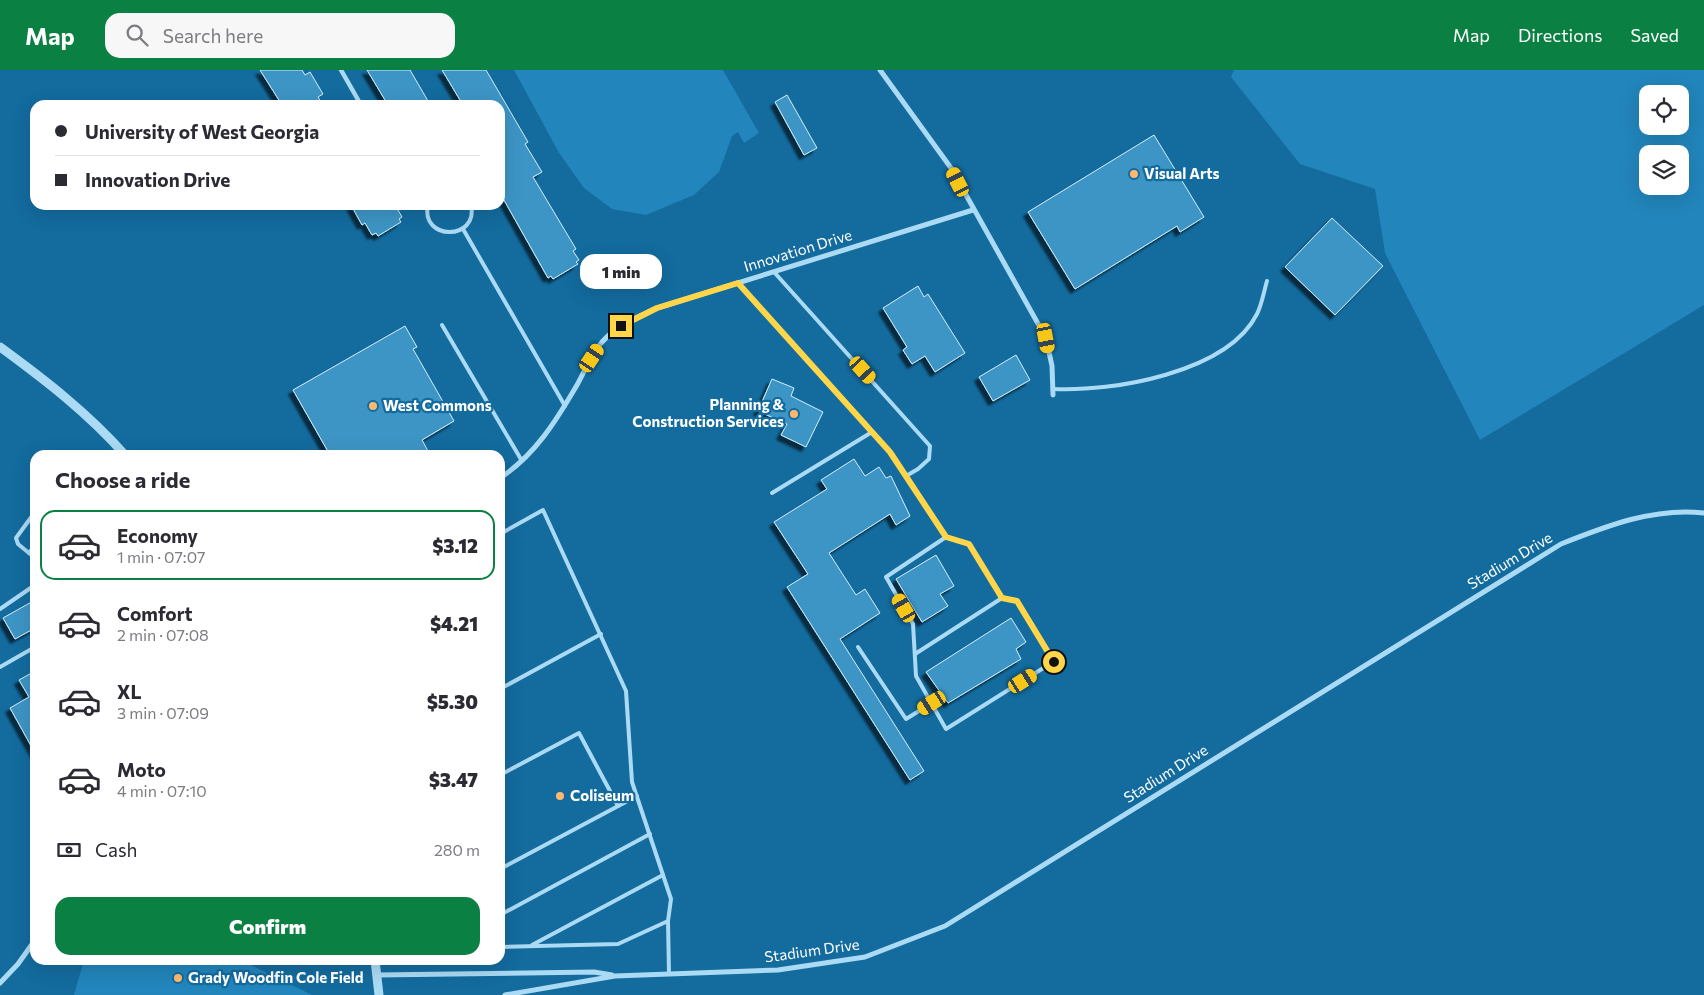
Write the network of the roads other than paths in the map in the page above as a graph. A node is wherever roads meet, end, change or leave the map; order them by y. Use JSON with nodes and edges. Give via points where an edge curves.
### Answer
{"nodes":[{"id":1,"x":341,"y":70,"type":"edge"},
{"id":2,"x":880,"y":70,"type":"edge"},
{"id":3,"x":358,"y":100,"type":"edge"},
{"id":4,"x":428,"y":210,"type":"edge"},
{"id":5,"x":472,"y":210,"type":"edge"},
{"id":6,"x":973,"y":210,"type":"junction"},
{"id":7,"x":463,"y":229,"type":"junction"},
{"id":8,"x":774,"y":272,"type":"junction"},
{"id":9,"x":1267,"y":280,"type":"dead end"},
{"id":10,"x":738,"y":283,"type":"junction"},
{"id":11,"x":442,"y":326,"type":"dead end"},
{"id":12,"x":0,"y":347,"type":"edge"},
{"id":13,"x":1053,"y":392,"type":"joint"},
{"id":14,"x":565,"y":406,"type":"junction"},
{"id":15,"x":872,"y":432,"type":"junction"},
{"id":16,"x":121,"y":450,"type":"edge"},
{"id":17,"x":522,"y":461,"type":"junction"},
{"id":18,"x":505,"y":474,"type":"edge"},
{"id":19,"x":906,"y":476,"type":"junction"},
{"id":20,"x":772,"y":493,"type":"dead end"},
{"id":21,"x":1704,"y":514,"type":"edge"},
{"id":22,"x":30,"y":519,"type":"edge"},
{"id":23,"x":505,"y":531,"type":"edge"},
{"id":24,"x":946,"y":537,"type":"junction"},
{"id":25,"x":30,"y":551,"type":"edge"},
{"id":26,"x":28,"y":553,"type":"joint"},
{"id":27,"x":30,"y":588,"type":"edge"},
{"id":28,"x":1002,"y":598,"type":"junction"},
{"id":29,"x":0,"y":609,"type":"edge"},
{"id":30,"x":601,"y":634,"type":"junction"},
{"id":31,"x":858,"y":647,"type":"dead end"},
{"id":32,"x":30,"y":650,"type":"edge"},
{"id":33,"x":915,"y":654,"type":"junction"},
{"id":34,"x":0,"y":667,"type":"edge"},
{"id":35,"x":505,"y":686,"type":"edge"},
{"id":36,"x":932,"y":703,"type":"junction"},
{"id":37,"x":505,"y":771,"type":"edge"},
{"id":38,"x":637,"y":796,"type":"junction"},
{"id":39,"x":618,"y":806,"type":"junction"},
{"id":40,"x":650,"y":834,"type":"junction"},
{"id":41,"x":505,"y":865,"type":"edge"},
{"id":42,"x":663,"y":875,"type":"junction"},
{"id":43,"x":505,"y":912,"type":"edge"},
{"id":44,"x":668,"y":921,"type":"junction"},
{"id":45,"x":30,"y":946,"type":"edge"},
{"id":46,"x":530,"y":946,"type":"junction"},
{"id":47,"x":505,"y":947,"type":"edge"},
{"id":48,"x":376,"y":965,"type":"edge"},
{"id":49,"x":669,"y":974,"type":"junction"},
{"id":50,"x":377,"y":975,"type":"junction"},
{"id":51,"x":615,"y":976,"type":"junction"},
{"id":52,"x":0,"y":983,"type":"edge"},
{"id":53,"x":379,"y":995,"type":"edge"},
{"id":54,"x":505,"y":995,"type":"edge"}],
"edges":[{"from":1,"to":3,"type":"street"},
{"from":2,"to":6,"type":"street","via":[[951,168]]},
{"from":4,"to":7,"type":"lane","via":[[435,228],[449,233]]},
{"from":5,"to":7,"type":"lane","via":[[472,217]]},
{"from":6,"to":8,"type":"street","name":"Innovation Drive"},
{"from":6,"to":13,"type":"street","via":[[1046,338]]},
{"from":7,"to":14,"type":"lane"},
{"from":8,"to":10,"type":"street","name":"Innovation Drive"},
{"from":8,"to":19,"type":"lane","via":[[930,446],[929,459]]},
{"from":9,"to":13,"type":"lane","via":[[1257,314],[1240,336],[1216,355],[1180,371],[1145,380],[1080,391]]},
{"from":10,"to":14,"type":"street","name":"Innovation Drive","via":[[657,308],[612,332],[592,358]]},
{"from":10,"to":15,"type":"lane"},
{"from":11,"to":17,"type":"lane"},
{"from":12,"to":16,"type":"street","via":[[101,427]]},
{"from":14,"to":17,"type":"street","name":"Innovation Drive","via":[[550,430]]},
{"from":15,"to":19,"type":"lane"},
{"from":15,"to":20,"type":"lane"},
{"from":17,"to":18,"type":"street","name":"Innovation Drive"},
{"from":19,"to":24,"type":"lane"},
{"from":21,"to":49,"type":"street","name":"Stadium Drive","via":[[1686,511],[1620,521],[1561,544],[945,926],[865,957],[778,970]]},
{"from":22,"to":26,"type":"lane","via":[[16,538]]},
{"from":23,"to":30,"type":"lane","via":[[543,510]]},
{"from":24,"to":28,"type":"lane","via":[[969,544]]},
{"from":24,"to":33,"type":"lane","via":[[886,578],[913,624]]},
{"from":25,"to":26,"type":"lane"},
{"from":27,"to":29,"type":"lane"},
{"from":28,"to":33,"type":"lane"},
{"from":28,"to":36,"type":"lane","via":[[1017,601],[1054,662],[946,728]]},
{"from":30,"to":35,"type":"lane"},
{"from":30,"to":38,"type":"lane","via":[[626,691],[632,782]]},
{"from":31,"to":36,"type":"lane","via":[[906,720]]},
{"from":32,"to":34,"type":"lane"},
{"from":33,"to":36,"type":"lane","via":[[916,676]]},
{"from":37,"to":39,"type":"lane","via":[[579,733]]},
{"from":38,"to":39,"type":"lane"},
{"from":38,"to":40,"type":"lane"},
{"from":39,"to":41,"type":"lane"},
{"from":40,"to":42,"type":"lane"},
{"from":40,"to":43,"type":"lane"},
{"from":42,"to":44,"type":"lane","via":[[671,899]]},
{"from":42,"to":46,"type":"lane"},
{"from":44,"to":46,"type":"lane","via":[[618,944]]},
{"from":44,"to":49,"type":"lane"},
{"from":45,"to":52,"type":"street"},
{"from":46,"to":47,"type":"lane"},
{"from":48,"to":50,"type":"street"},
{"from":49,"to":51,"type":"street","name":"Stadium Drive"},
{"from":50,"to":51,"type":"street","name":"Stadium Drive","via":[[594,972]]},
{"from":50,"to":53,"type":"street"},
{"from":51,"to":54,"type":"street","name":"Stadium Drive"}]}
